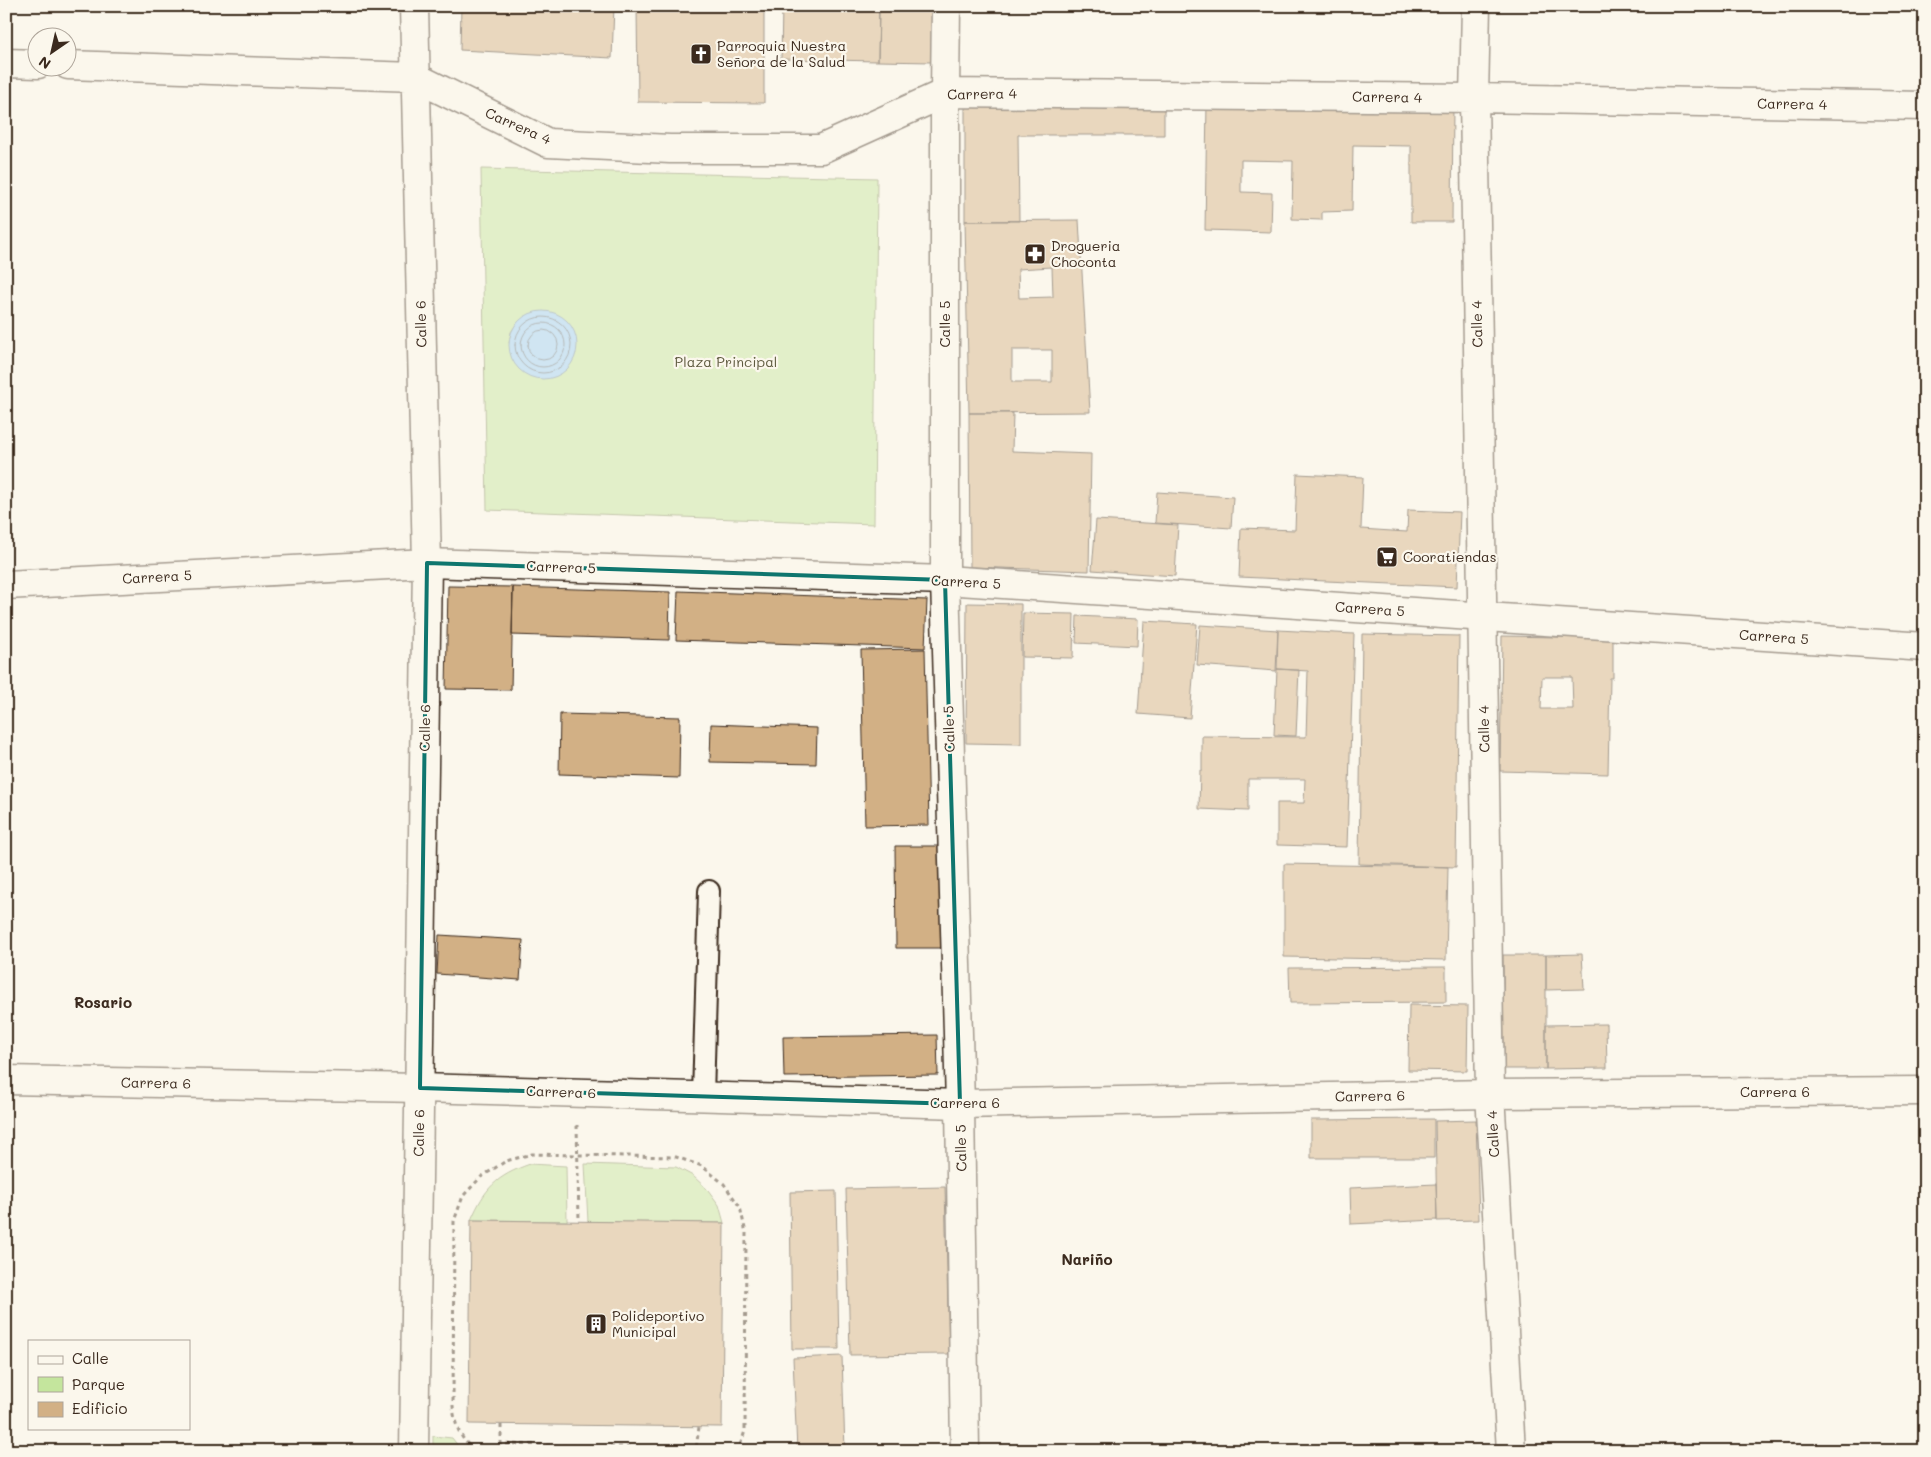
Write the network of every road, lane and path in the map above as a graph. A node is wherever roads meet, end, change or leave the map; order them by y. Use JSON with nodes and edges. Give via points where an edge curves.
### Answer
{"nodes":[{"id":1,"x":414,"y":6,"type":"edge"},
{"id":2,"x":946,"y":6,"type":"edge"},
{"id":3,"x":1476,"y":6,"type":"edge"},
{"id":4,"x":6,"y":63,"type":"edge"},
{"id":5,"x":28,"y":64,"type":"edge"},
{"id":6,"x":78,"y":65,"type":"edge"},
{"id":7,"x":415,"y":77,"type":"junction"},
{"id":8,"x":945,"y":93,"type":"junction"},
{"id":9,"x":1474,"y":98,"type":"junction"},
{"id":10,"x":1925,"y":106,"type":"edge"},
{"id":11,"x":427,"y":563,"type":"junction"},
{"id":12,"x":945,"y":580,"type":"junction"},
{"id":13,"x":6,"y":585,"type":"edge"},
{"id":14,"x":1482,"y":617,"type":"junction"},
{"id":15,"x":1925,"y":647,"type":"edge"},
{"id":16,"x":709,"y":891,"type":"dead end"},
{"id":17,"x":6,"y":1080,"type":"edge"},
{"id":18,"x":420,"y":1088,"type":"junction"},
{"id":19,"x":1925,"y":1091,"type":"edge"},
{"id":20,"x":1490,"y":1094,"type":"junction"},
{"id":21,"x":703,"y":1096,"type":"junction"},
{"id":22,"x":960,"y":1104,"type":"junction"},
{"id":23,"x":577,"y":1120,"type":"dead end"},
{"id":24,"x":578,"y":1156,"type":"junction"},
{"id":25,"x":578,"y":1221,"type":"dead end"},
{"id":26,"x":501,"y":1425,"type":"dead end"},
{"id":27,"x":699,"y":1427,"type":"dead end"},
{"id":28,"x":414,"y":1451,"type":"edge"},
{"id":29,"x":474,"y":1451,"type":"edge"},
{"id":30,"x":738,"y":1451,"type":"edge"},
{"id":31,"x":965,"y":1451,"type":"edge"},
{"id":32,"x":1511,"y":1451,"type":"edge"}],
"edges":[{"from":1,"to":7,"type":"street","name":"Calle 6"},
{"from":2,"to":8,"type":"street","name":"Calle 5"},
{"from":3,"to":9,"type":"street","name":"Calle 4"},
{"from":4,"to":5,"type":"street"},
{"from":6,"to":7,"type":"street","name":"Carrera 4"},
{"from":7,"to":8,"type":"street","name":"Carrera 4","via":[[548,143],[670,149],[821,149]]},
{"from":7,"to":11,"type":"street","name":"Calle 6"},
{"from":8,"to":9,"type":"street","name":"Carrera 4"},
{"from":8,"to":12,"type":"street","name":"Calle 5"},
{"from":9,"to":10,"type":"street","name":"Carrera 4"},
{"from":9,"to":14,"type":"street","name":"Calle 4"},
{"from":11,"to":12,"type":"street","name":"Carrera 5"},
{"from":11,"to":13,"type":"street","name":"Carrera 5"},
{"from":11,"to":18,"type":"street","name":"Calle 6"},
{"from":12,"to":14,"type":"street","name":"Carrera 5"},
{"from":12,"to":22,"type":"street","name":"Calle 5"},
{"from":14,"to":15,"type":"street","name":"Carrera 5"},
{"from":14,"to":20,"type":"street","name":"Calle 4"},
{"from":16,"to":21,"type":"lane"},
{"from":17,"to":18,"type":"street","name":"Carrera 6"},
{"from":18,"to":21,"type":"street","name":"Carrera 6"},
{"from":18,"to":28,"type":"street","name":"Calle 6"},
{"from":19,"to":20,"type":"street","name":"Carrera 6"},
{"from":20,"to":22,"type":"street","name":"Carrera 6"},
{"from":20,"to":32,"type":"street","name":"Calle 4"},
{"from":21,"to":22,"type":"street","name":"Carrera 6"},
{"from":22,"to":31,"type":"street","name":"Calle 5"},
{"from":23,"to":24,"type":"path"},
{"from":24,"to":25,"type":"path"},
{"from":24,"to":29,"type":"path","via":[[532,1154],[506,1161],[481,1177],[463,1196],[454,1221],[453,1406],[462,1439]]},
{"from":24,"to":30,"type":"path","via":[[676,1158],[702,1166],[724,1184],[740,1207],[746,1233],[745,1431]]},
{"from":26,"to":27,"type":"path","via":[[501,1444],[696,1449]]}]}
